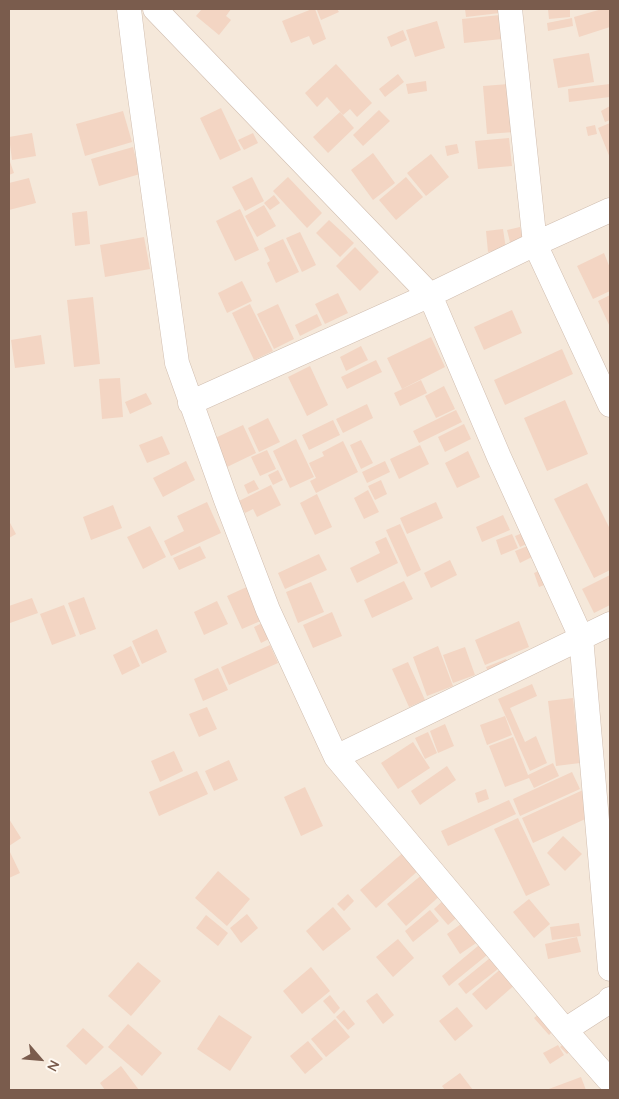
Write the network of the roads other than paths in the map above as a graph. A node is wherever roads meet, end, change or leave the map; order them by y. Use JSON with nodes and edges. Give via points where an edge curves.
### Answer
{"nodes":[{"id":1,"x":129,"y":9,"type":"edge"},
{"id":2,"x":155,"y":9,"type":"edge"},
{"id":3,"x":510,"y":9,"type":"edge"},
{"id":4,"x":610,"y":210,"type":"edge"},
{"id":5,"x":535,"y":244,"type":"junction"},
{"id":6,"x":430,"y":295,"type":"junction"},
{"id":7,"x":190,"y":403,"type":"junction"},
{"id":8,"x":610,"y":406,"type":"edge"},
{"id":9,"x":610,"y":624,"type":"edge"},
{"id":10,"x":581,"y":637,"type":"junction"},
{"id":11,"x":336,"y":757,"type":"junction"},
{"id":12,"x":610,"y":969,"type":"edge"},
{"id":13,"x":610,"y":998,"type":"edge"},
{"id":14,"x":565,"y":1030,"type":"junction"},
{"id":15,"x":610,"y":1080,"type":"edge"}],
"edges":[{"from":1,"to":7,"type":"street","via":[[176,363]]},
{"from":2,"to":6,"type":"street"},
{"from":3,"to":5,"type":"street"},
{"from":4,"to":5,"type":"street"},
{"from":5,"to":6,"type":"street"},
{"from":5,"to":8,"type":"street"},
{"from":6,"to":7,"type":"street"},
{"from":6,"to":10,"type":"street","via":[[498,457]]},
{"from":7,"to":11,"type":"street","via":[[268,610]]},
{"from":9,"to":10,"type":"street"},
{"from":10,"to":11,"type":"street"},
{"from":10,"to":12,"type":"street"},
{"from":11,"to":14,"type":"street"},
{"from":13,"to":14,"type":"street"},
{"from":14,"to":15,"type":"street"}]}
